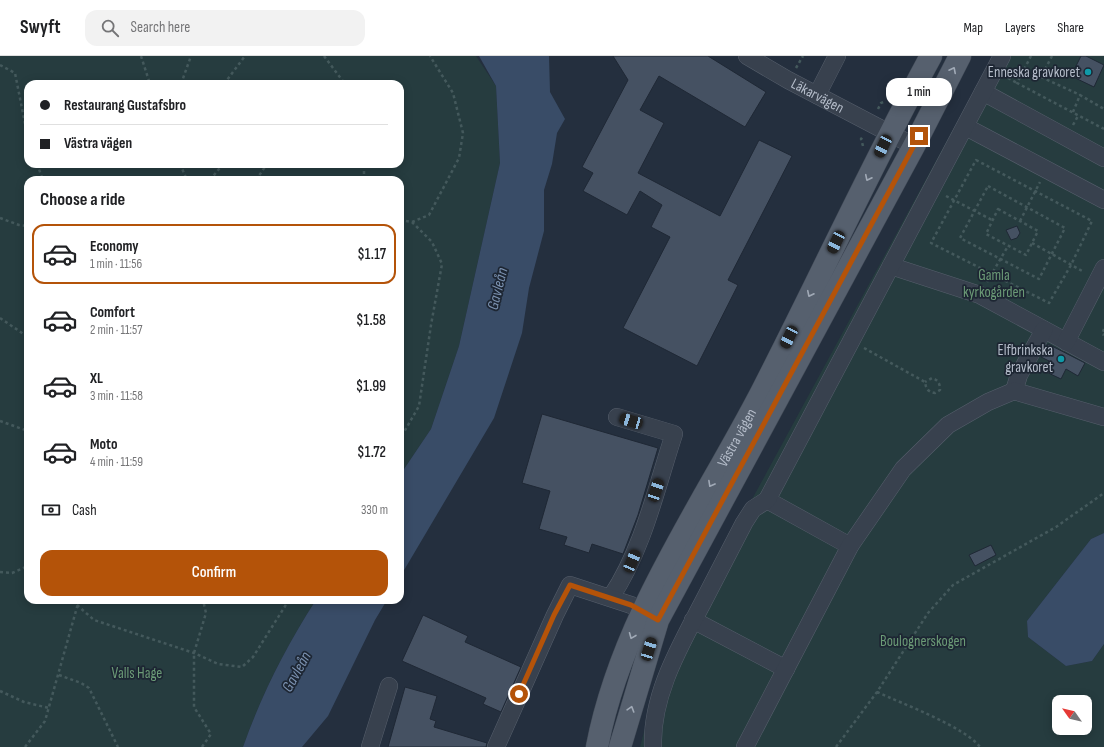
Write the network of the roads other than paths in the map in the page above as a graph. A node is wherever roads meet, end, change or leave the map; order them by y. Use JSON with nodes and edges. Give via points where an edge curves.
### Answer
{"nodes":[{"id":1,"x":747,"y":56,"type":"edge"},
{"id":2,"x":837,"y":56,"type":"edge"},
{"id":3,"x":931,"y":56,"type":"edge"},
{"id":4,"x":960,"y":56,"type":"edge"},
{"id":5,"x":1002,"y":56,"type":"edge"},
{"id":6,"x":983,"y":92,"type":"junction"},
{"id":7,"x":817,"y":95,"type":"junction"},
{"id":8,"x":966,"y":127,"type":"junction"},
{"id":9,"x":890,"y":133,"type":"junction"},
{"id":10,"x":914,"y":146,"type":"junction"},
{"id":11,"x":1104,"y":158,"type":"edge"},
{"id":12,"x":1104,"y":200,"type":"edge"},
{"id":13,"x":891,"y":266,"type":"junction"},
{"id":14,"x":1101,"y":273,"type":"edge"},
{"id":15,"x":1044,"y":330,"type":"junction"},
{"id":16,"x":1066,"y":342,"type":"junction"},
{"id":17,"x":1104,"y":362,"type":"edge"},
{"id":18,"x":1014,"y":391,"type":"junction"},
{"id":19,"x":617,"y":417,"type":"dead end"},
{"id":20,"x":1104,"y":417,"type":"edge"},
{"id":21,"x":767,"y":500,"type":"junction"},
{"id":22,"x":850,"y":546,"type":"junction"},
{"id":23,"x":611,"y":598,"type":"junction"},
{"id":24,"x":650,"y":616,"type":"junction"},
{"id":25,"x":693,"y":620,"type":"junction"},
{"id":26,"x":786,"y":669,"type":"junction"},
{"id":27,"x":389,"y":686,"type":"dead end"},
{"id":28,"x":370,"y":747,"type":"edge"},
{"id":29,"x":496,"y":747,"type":"edge"},
{"id":30,"x":597,"y":747,"type":"edge"},
{"id":31,"x":620,"y":747,"type":"edge"},
{"id":32,"x":653,"y":747,"type":"edge"},
{"id":33,"x":745,"y":747,"type":"edge"}],
"edges":[{"from":1,"to":7,"type":"street","name":"Läkarvägen"},
{"from":2,"to":7,"type":"street"},
{"from":3,"to":9,"type":"main road","name":"Västra vägen"},
{"from":10,"to":4,"type":"main road","name":"Västra vägen","one_way":true},
{"from":5,"to":6,"type":"street"},
{"from":6,"to":8,"type":"street"},
{"from":6,"to":11,"type":"street"},
{"from":7,"to":9,"type":"street","name":"Läkarvägen"},
{"from":8,"to":12,"type":"street"},
{"from":8,"to":13,"type":"street"},
{"from":9,"to":10,"type":"street"},
{"from":9,"to":24,"type":"main road","name":"Västra vägen","one_way":true},
{"from":10,"to":24,"type":"main road","name":"Västra vägen"},
{"from":13,"to":15,"type":"street","via":[[980,295]]},
{"from":13,"to":21,"type":"street"},
{"from":14,"to":16,"type":"street"},
{"from":15,"to":16,"type":"street"},
{"from":15,"to":18,"type":"street","via":[[1018,375]]},
{"from":16,"to":17,"type":"street"},
{"from":18,"to":20,"type":"street"},
{"from":18,"to":22,"type":"street","via":[[988,402],[948,425],[903,468]]},
{"from":19,"to":23,"type":"street","via":[[674,434],[638,546],[626,575]]},
{"from":21,"to":22,"type":"street"},
{"from":21,"to":25,"type":"street","via":[[753,509],[744,523]]},
{"from":22,"to":26,"type":"street"},
{"from":23,"to":24,"type":"street","via":[[631,605]]},
{"from":23,"to":29,"type":"street","via":[[570,585],[554,615]]},
{"from":24,"to":30,"type":"main road","name":"Västra vägen","one_way":true,"via":[[618,669]]},
{"from":31,"to":24,"type":"main road","name":"Västra vägen","one_way":true},
{"from":25,"to":26,"type":"street"},
{"from":25,"to":32,"type":"street","via":[[666,675],[652,730]]},
{"from":26,"to":33,"type":"street"},
{"from":27,"to":28,"type":"street"}]}
